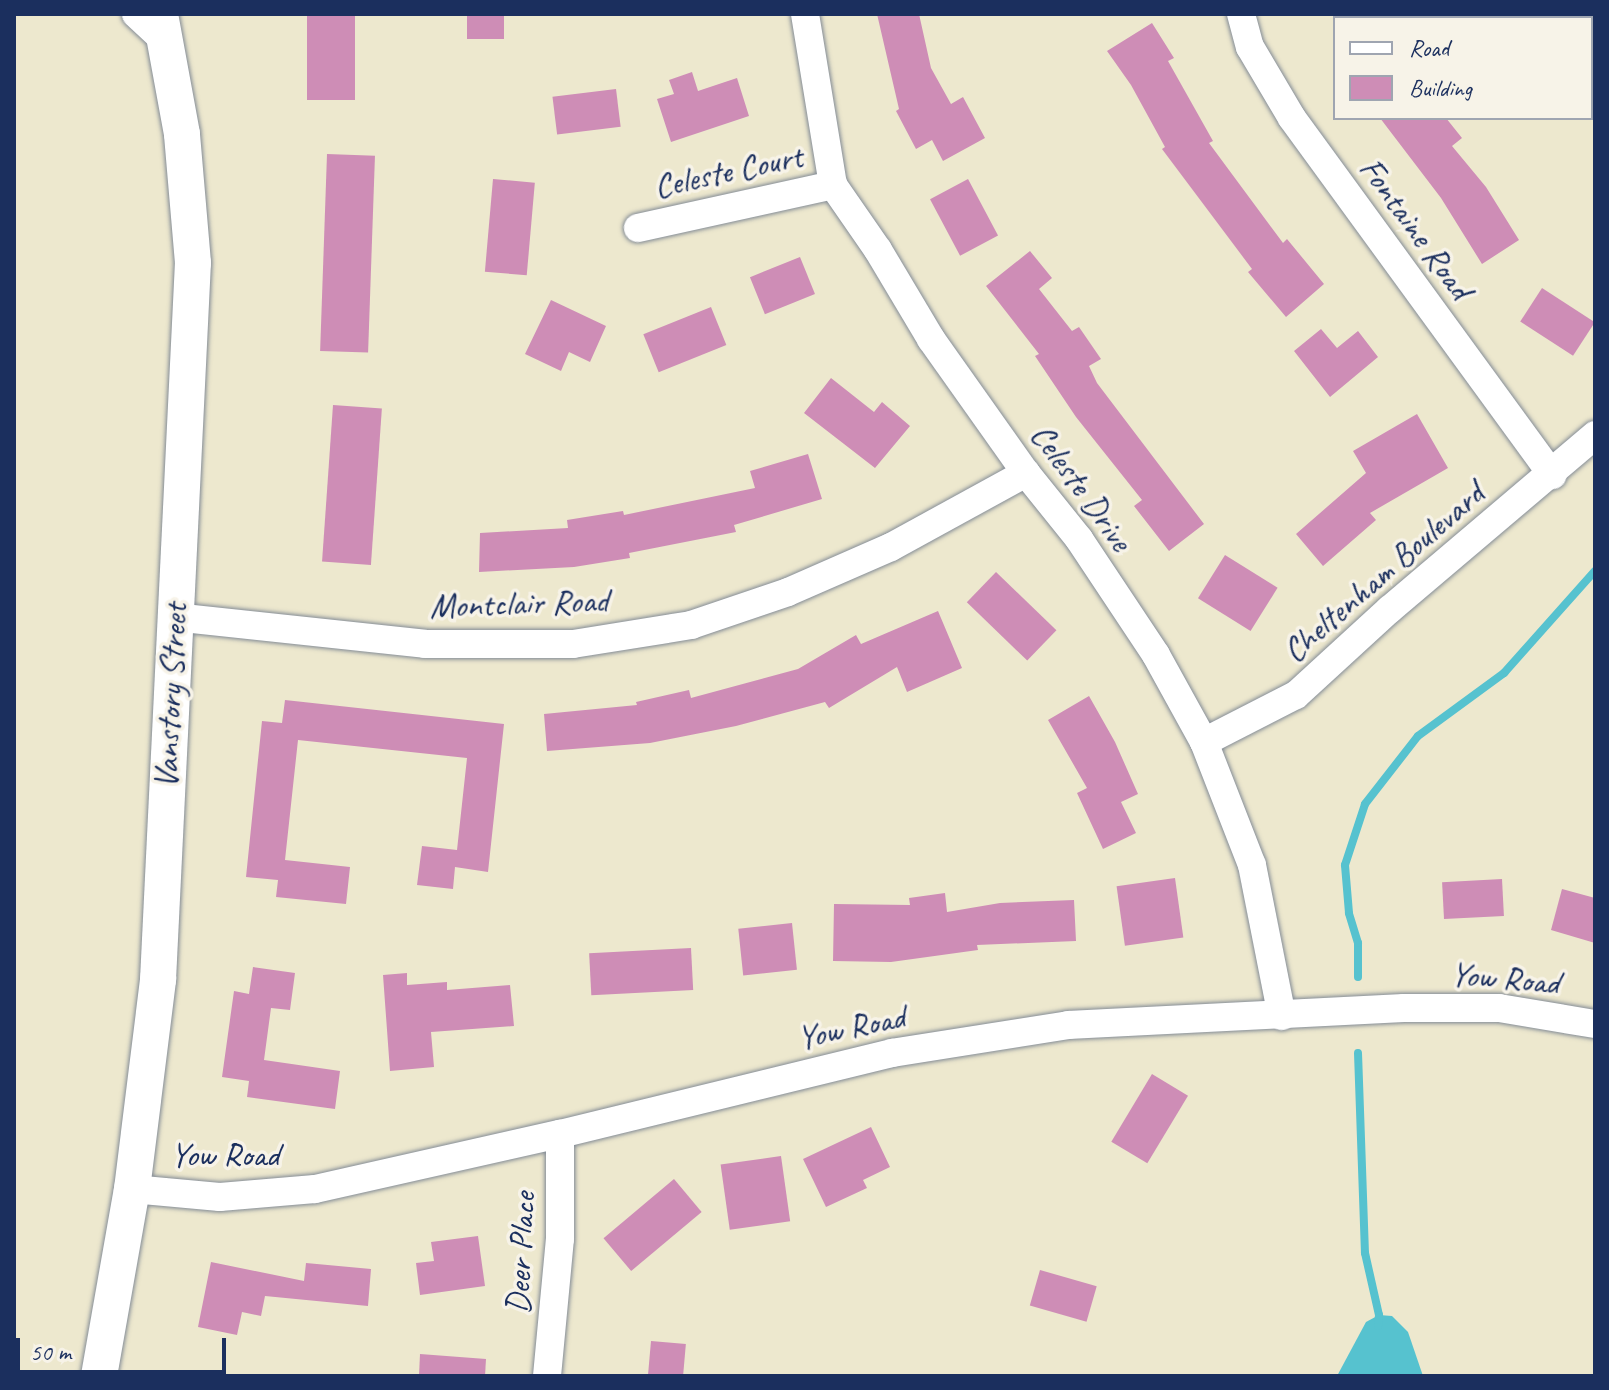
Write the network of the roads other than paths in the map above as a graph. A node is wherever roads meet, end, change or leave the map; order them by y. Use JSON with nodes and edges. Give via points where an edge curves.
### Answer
{"nodes":[{"id":1,"x":136,"y":14,"type":"edge"},
{"id":2,"x":805,"y":14,"type":"edge"},
{"id":3,"x":1241,"y":14,"type":"edge"},
{"id":4,"x":162,"y":27,"type":"edge"},
{"id":5,"x":833,"y":185,"type":"junction"},
{"id":6,"x":638,"y":228,"type":"dead end"},
{"id":7,"x":1595,"y":435,"type":"edge"},
{"id":8,"x":1026,"y":473,"type":"junction"},
{"id":9,"x":1552,"y":475,"type":"junction"},
{"id":10,"x":174,"y":617,"type":"junction"},
{"id":11,"x":1204,"y":742,"type":"junction"},
{"id":12,"x":1282,"y":1016,"type":"junction"},
{"id":13,"x":1595,"y":1024,"type":"edge"},
{"id":14,"x":560,"y":1134,"type":"junction"},
{"id":15,"x":132,"y":1189,"type":"junction"},
{"id":16,"x":99,"y":1376,"type":"edge"},
{"id":17,"x":547,"y":1376,"type":"edge"}],
"edges":[{"from":1,"to":4,"type":"street"},
{"from":2,"to":5,"type":"street","name":"Celeste Drive"},
{"from":3,"to":9,"type":"street","name":"Fontaine Road","via":[[1250,47],[1292,118]]},
{"from":4,"to":10,"type":"street","name":"Vanstory Street","via":[[182,134],[193,263]]},
{"from":5,"to":6,"type":"street","name":"Celeste Court"},
{"from":5,"to":8,"type":"street","name":"Celeste Drive","via":[[931,339]]},
{"from":7,"to":9,"type":"street","name":"Cheltenham Boulevard"},
{"from":8,"to":10,"type":"street","name":"Montclair Road","via":[[891,547],[788,592],[691,625],[573,644],[425,644]]},
{"from":8,"to":11,"type":"street","name":"Celeste Drive","via":[[1079,539],[1156,655]]},
{"from":9,"to":11,"type":"street","name":"Cheltenham Boulevard","via":[[1296,695]]},
{"from":10,"to":15,"type":"street","name":"Vanstory Street","via":[[158,980]]},
{"from":11,"to":12,"type":"street","name":"Celeste Drive","via":[[1252,865]]},
{"from":12,"to":13,"type":"street","name":"Yow Road","via":[[1499,1008]]},
{"from":12,"to":14,"type":"street","name":"Yow Road","via":[[1068,1025],[906,1051]]},
{"from":14,"to":15,"type":"street","name":"Yow Road","via":[[315,1189],[220,1197]]},
{"from":14,"to":17,"type":"street","name":"Deer Place","via":[[560,1239]]},
{"from":15,"to":16,"type":"street","name":"Vanstory Street"}]}
